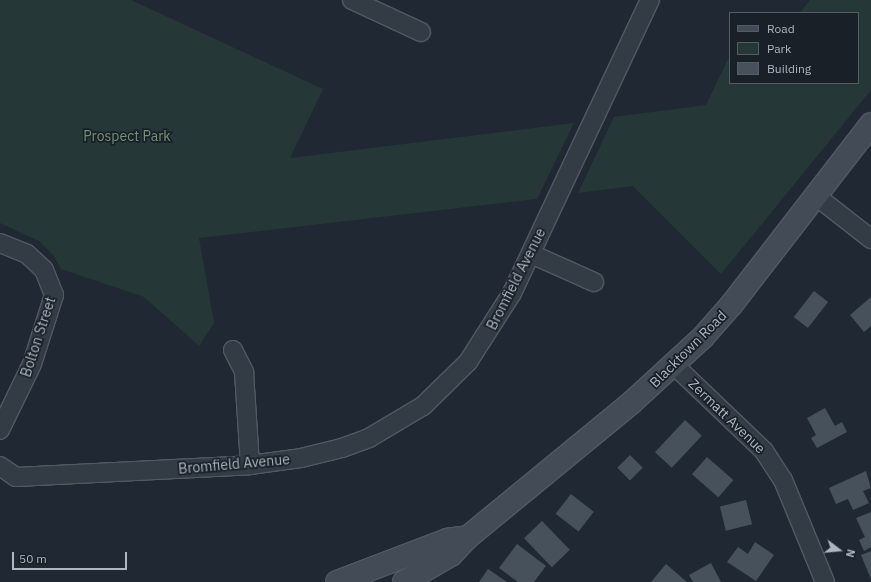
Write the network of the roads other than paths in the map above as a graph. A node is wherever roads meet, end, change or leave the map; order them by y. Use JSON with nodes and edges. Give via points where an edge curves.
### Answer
{"nodes":[{"id":1,"x":352,"y":0,"type":"edge"},
{"id":2,"x":650,"y":0,"type":"edge"},
{"id":3,"x":421,"y":32,"type":"dead end"},
{"id":4,"x":871,"y":124,"type":"edge"},
{"id":5,"x":816,"y":196,"type":"junction"},
{"id":6,"x":871,"y":239,"type":"edge"},
{"id":7,"x":0,"y":243,"type":"edge"},
{"id":8,"x":531,"y":254,"type":"junction"},
{"id":9,"x":594,"y":282,"type":"dead end"},
{"id":10,"x":233,"y":350,"type":"dead end"},
{"id":11,"x":673,"y":364,"type":"junction"},
{"id":12,"x":0,"y":430,"type":"edge"},
{"id":13,"x":250,"y":465,"type":"junction"},
{"id":14,"x":0,"y":466,"type":"edge"},
{"id":15,"x":468,"y":537,"type":"junction"},
{"id":16,"x":337,"y":582,"type":"edge"},
{"id":17,"x":404,"y":582,"type":"edge"},
{"id":18,"x":824,"y":582,"type":"edge"}],
"edges":[{"from":1,"to":3,"type":"street"},
{"from":2,"to":8,"type":"street","name":"Bromfield Avenue"},
{"from":4,"to":5,"type":"main road","name":"Blacktown Road"},
{"from":5,"to":6,"type":"street"},
{"from":5,"to":11,"type":"main road","name":"Blacktown Road","via":[[718,322]]},
{"from":7,"to":12,"type":"street","name":"Bolton Street","via":[[27,254],[44,270],[54,295],[32,364]]},
{"from":8,"to":9,"type":"street"},
{"from":8,"to":13,"type":"street","name":"Bromfield Avenue","via":[[512,293],[468,362],[423,406],[369,438],[342,448],[301,458]]},
{"from":10,"to":13,"type":"street","via":[[244,372]]},
{"from":11,"to":15,"type":"main road","name":"Blacktown Road","via":[[630,404]]},
{"from":11,"to":18,"type":"street","name":"Zermatt Avenue","via":[[764,451],[783,480]]},
{"from":13,"to":14,"type":"street","name":"Bromfield Avenue","via":[[16,477]]},
{"from":15,"to":16,"type":"main road","via":[[447,540]]},
{"from":15,"to":17,"type":"main road","name":"Blacktown Road","via":[[451,554]]}]}
